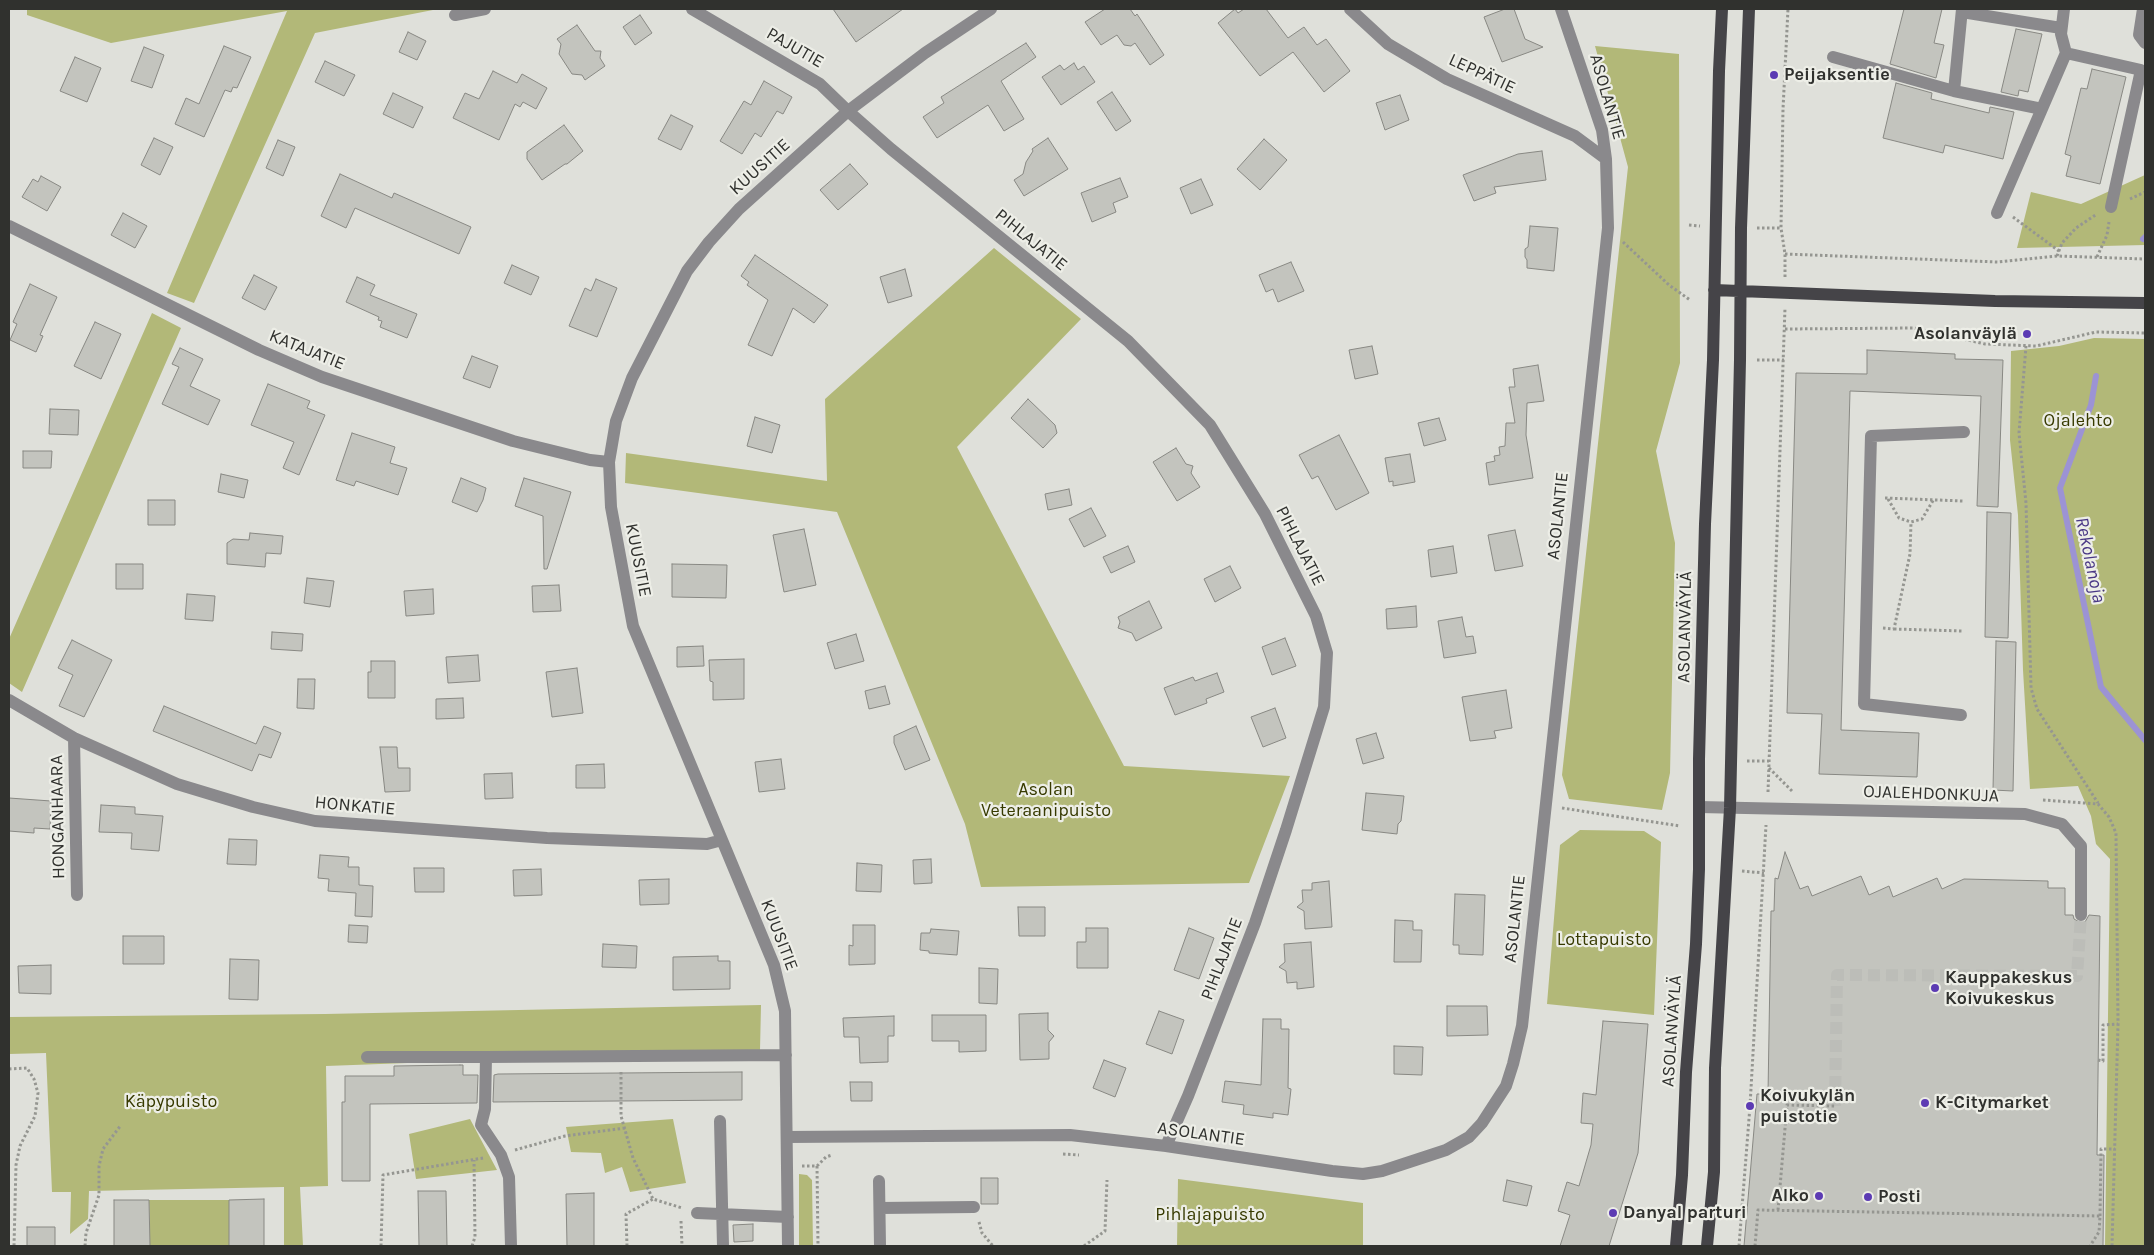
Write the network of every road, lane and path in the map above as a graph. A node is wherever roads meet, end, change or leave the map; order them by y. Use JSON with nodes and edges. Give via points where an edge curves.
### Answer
{"nodes":[{"id":1,"x":485,"y":9,"type":"edge"},
{"id":2,"x":692,"y":9,"type":"edge"},
{"id":3,"x":991,"y":9,"type":"edge"},
{"id":4,"x":1350,"y":9,"type":"edge"},
{"id":5,"x":1561,"y":9,"type":"edge"},
{"id":6,"x":1722,"y":9,"type":"edge"},
{"id":7,"x":1749,"y":9,"type":"edge"},
{"id":8,"x":1788,"y":9,"type":"edge"},
{"id":9,"x":2064,"y":9,"type":"edge"},
{"id":10,"x":2143,"y":9,"type":"edge"},
{"id":11,"x":1962,"y":10,"type":"edge"},
{"id":12,"x":455,"y":15,"type":"dead end"},
{"id":13,"x":2061,"y":28,"type":"junction"},
{"id":14,"x":2145,"y":43,"type":"edge"},
{"id":15,"x":2066,"y":53,"type":"junction"},
{"id":16,"x":1833,"y":57,"type":"dead end"},
{"id":17,"x":1954,"y":91,"type":"junction"},
{"id":18,"x":2042,"y":109,"type":"junction"},
{"id":19,"x":848,"y":111,"type":"junction"},
{"id":20,"x":1606,"y":160,"type":"junction"},
{"id":21,"x":2111,"y":207,"type":"joint"},
{"id":22,"x":2003,"y":213,"type":"joint"},
{"id":23,"x":9,"y":226,"type":"edge"},
{"id":24,"x":1608,"y":228,"type":"junction"},
{"id":25,"x":2059,"y":251,"type":"dead end"},
{"id":26,"x":2097,"y":257,"type":"junction"},
{"id":27,"x":2145,"y":259,"type":"edge"},
{"id":28,"x":1714,"y":290,"type":"junction"},
{"id":29,"x":1740,"y":291,"type":"junction"},
{"id":30,"x":1690,"y":300,"type":"dead end"},
{"id":31,"x":2145,"y":304,"type":"edge"},
{"id":32,"x":2145,"y":333,"type":"edge"},
{"id":33,"x":2026,"y":346,"type":"junction"},
{"id":34,"x":1964,"y":432,"type":"dead end"},
{"id":35,"x":609,"y":462,"type":"junction"},
{"id":36,"x":1869,"y":497,"type":"junction"},
{"id":37,"x":1888,"y":498,"type":"junction"},
{"id":38,"x":1934,"y":500,"type":"junction"},
{"id":39,"x":1963,"y":501,"type":"dead end"},
{"id":40,"x":1912,"y":522,"type":"junction"},
{"id":41,"x":1866,"y":628,"type":"junction"},
{"id":42,"x":1894,"y":628,"type":"junction"},
{"id":43,"x":1962,"y":630,"type":"dead end"},
{"id":44,"x":9,"y":700,"type":"edge"},
{"id":45,"x":1961,"y":714,"type":"dead end"},
{"id":46,"x":74,"y":738,"type":"junction"},
{"id":47,"x":2061,"y":800,"type":"dead end"},
{"id":48,"x":2098,"y":804,"type":"junction"},
{"id":49,"x":1545,"y":806,"type":"junction"},
{"id":50,"x":1699,"y":807,"type":"junction"},
{"id":51,"x":1730,"y":808,"type":"junction"},
{"id":52,"x":1767,"y":809,"type":"junction"},
{"id":53,"x":1680,"y":826,"type":"dead end"},
{"id":54,"x":722,"y":840,"type":"junction"},
{"id":55,"x":1728,"y":871,"type":"junction"},
{"id":56,"x":1764,"y":873,"type":"junction"},
{"id":57,"x":77,"y":895,"type":"dead end"},
{"id":58,"x":2081,"y":915,"type":"tunnel mouth"},
{"id":59,"x":2118,"y":1024,"type":"junction"},
{"id":60,"x":786,"y":1055,"type":"junction"},
{"id":61,"x":621,"y":1056,"type":"junction"},
{"id":62,"x":368,"y":1057,"type":"dead end"},
{"id":63,"x":486,"y":1057,"type":"junction"},
{"id":64,"x":2098,"y":1060,"type":"dead end"},
{"id":65,"x":9,"y":1068,"type":"edge"},
{"id":66,"x":1835,"y":1106,"type":"dead end"},
{"id":67,"x":720,"y":1121,"type":"dead end"},
{"id":68,"x":121,"y":1125,"type":"dead end"},
{"id":69,"x":625,"y":1128,"type":"junction"},
{"id":70,"x":787,"y":1137,"type":"junction"},
{"id":71,"x":1166,"y":1146,"type":"junction"},
{"id":72,"x":2115,"y":1149,"type":"junction"},
{"id":73,"x":834,"y":1154,"type":"dead end"},
{"id":74,"x":1058,"y":1154,"type":"dead end"},
{"id":75,"x":501,"y":1155,"type":"junction"},
{"id":76,"x":1086,"y":1156,"type":"dead end"},
{"id":77,"x":474,"y":1160,"type":"junction"},
{"id":78,"x":817,"y":1166,"type":"junction"},
{"id":79,"x":788,"y":1167,"type":"junction"},
{"id":80,"x":1107,"y":1180,"type":"dead end"},
{"id":81,"x":879,"y":1181,"type":"dead end"},
{"id":82,"x":653,"y":1199,"type":"junction"},
{"id":83,"x":974,"y":1207,"type":"joint"},
{"id":84,"x":681,"y":1208,"type":"junction"},
{"id":85,"x":880,"y":1208,"type":"junction"},
{"id":86,"x":1778,"y":1210,"type":"junction"},
{"id":87,"x":697,"y":1213,"type":"joint"},
{"id":88,"x":721,"y":1214,"type":"junction"},
{"id":89,"x":2100,"y":1216,"type":"junction"},
{"id":90,"x":788,"y":1217,"type":"junction"},
{"id":91,"x":14,"y":1246,"type":"edge"},
{"id":92,"x":85,"y":1246,"type":"edge"},
{"id":93,"x":381,"y":1246,"type":"edge"},
{"id":94,"x":472,"y":1246,"type":"edge"},
{"id":95,"x":510,"y":1246,"type":"edge"},
{"id":96,"x":627,"y":1246,"type":"edge"},
{"id":97,"x":682,"y":1246,"type":"edge"},
{"id":98,"x":723,"y":1246,"type":"edge"},
{"id":99,"x":788,"y":1246,"type":"edge"},
{"id":100,"x":818,"y":1246,"type":"edge"},
{"id":101,"x":880,"y":1246,"type":"edge"},
{"id":102,"x":993,"y":1246,"type":"edge"},
{"id":103,"x":1084,"y":1246,"type":"edge"},
{"id":104,"x":1676,"y":1246,"type":"edge"},
{"id":105,"x":1707,"y":1246,"type":"edge"},
{"id":106,"x":1739,"y":1246,"type":"edge"},
{"id":107,"x":1755,"y":1246,"type":"edge"},
{"id":108,"x":2090,"y":1246,"type":"edge"},
{"id":109,"x":2112,"y":1246,"type":"edge"}],
"edges":[{"from":1,"to":12,"type":"street"},
{"from":2,"to":19,"type":"street","name":"PAJUTIE","via":[[820,84]]},
{"from":3,"to":19,"type":"street","name":"KUUSITIE","via":[[925,53]]},
{"from":4,"to":20,"type":"street","name":"LEPPÄTIE","via":[[1388,44],[1441,76],[1575,136]]},
{"from":5,"to":20,"type":"street","name":"ASOLANTIE","via":[[1602,130]]},
{"from":6,"to":28,"type":"main road","name":"ASOLANVÄYLÄ"},
{"from":7,"to":29,"type":"main road"},
{"from":8,"to":26,"type":"path","via":[[1781,228],[1785,254],[1998,262],[2057,256]]},
{"from":9,"to":13,"type":"street"},
{"from":10,"to":14,"type":"street","via":[[2139,35]]},
{"from":11,"to":13,"type":"street"},
{"from":11,"to":17,"type":"street"},
{"from":13,"to":15,"type":"street"},
{"from":15,"to":18,"type":"street"},
{"from":15,"to":21,"type":"street","via":[[2140,70]]},
{"from":16,"to":17,"type":"street"},
{"from":17,"to":18,"type":"street"},
{"from":18,"to":22,"type":"street"},
{"from":19,"to":35,"type":"street","name":"KUUSITIE","via":[[739,209],[686,271],[632,378],[616,421]]},
{"from":19,"to":71,"type":"street","name":"PIHLAJATIE","via":[[1128,342],[1210,425],[1265,514],[1316,616],[1327,653],[1324,707],[1255,922]]},
{"from":20,"to":24,"type":"street","name":"ASOLANTIE"},
{"from":21,"to":26,"type":"path","via":[[2107,235]]},
{"from":22,"to":25,"type":"path"},
{"from":23,"to":35,"type":"street","name":"KATAJATIE","via":[[259,350],[322,377],[513,441]]},
{"from":24,"to":30,"type":"path","via":[[1669,285]]},
{"from":24,"to":49,"type":"street","name":"ASOLANTIE"},
{"from":26,"to":27,"type":"path"},
{"from":28,"to":29,"type":"main road"},
{"from":28,"to":50,"type":"main road","name":"ASOLANVÄYLÄ"},
{"from":29,"to":31,"type":"main road"},
{"from":29,"to":51,"type":"main road"},
{"from":32,"to":33,"type":"path","via":[[2096,332]]},
{"from":33,"to":48,"type":"path","via":[[2019,433],[2026,503],[2031,688],[2036,709]]},
{"from":33,"to":52,"type":"path","via":[[1985,344],[1914,328],[1785,329]]},
{"from":34,"to":36,"type":"street","via":[[1871,436]]},
{"from":35,"to":54,"type":"street","name":"KUUSITIE","via":[[610,507],[633,626]]},
{"from":36,"to":37,"type":"path"},
{"from":36,"to":41,"type":"street"},
{"from":37,"to":38,"type":"path"},
{"from":37,"to":40,"type":"path","via":[[1899,518]]},
{"from":38,"to":39,"type":"path"},
{"from":38,"to":40,"type":"path","via":[[1922,519]]},
{"from":40,"to":42,"type":"path","via":[[1910,554]]},
{"from":41,"to":42,"type":"path"},
{"from":41,"to":45,"type":"street","via":[[1864,704]]},
{"from":42,"to":43,"type":"path"},
{"from":44,"to":46,"type":"street","name":"HONKATIE"},
{"from":46,"to":54,"type":"street","name":"HONKATIE","via":[[177,784],[315,821],[547,838],[707,844]]},
{"from":46,"to":57,"type":"street","name":"HONGANHAARA"},
{"from":47,"to":48,"type":"path"},
{"from":48,"to":59,"type":"path","via":[[2110,817],[2116,834]]},
{"from":49,"to":53,"type":"path"},
{"from":49,"to":71,"type":"street","name":"ASOLANTIE","via":[[1522,1026],[1506,1086],[1482,1123],[1468,1137],[1446,1150],[1382,1172],[1363,1174]]},
{"from":50,"to":51,"type":"street","name":"OJALEHDONKUJA"},
{"from":50,"to":104,"type":"main road","name":"ASOLANVÄYLÄ","via":[[1696,944]]},
{"from":51,"to":52,"type":"street","name":"OJALEHDONKUJA"},
{"from":51,"to":55,"type":"main road"},
{"from":52,"to":56,"type":"path"},
{"from":52,"to":58,"type":"street","name":"OJALEHDONKUJA","via":[[2025,814],[2062,824],[2081,846]]},
{"from":54,"to":60,"type":"street","name":"KUUSITIE","via":[[774,965],[785,1011]]},
{"from":55,"to":56,"type":"path"},
{"from":55,"to":105,"type":"main road","via":[[1715,1068],[1714,1172]]},
{"from":56,"to":106,"type":"path"},
{"from":59,"to":64,"type":"path","via":[[2103,1025],[2103,1061]]},
{"from":59,"to":72,"type":"path"},
{"from":60,"to":61,"type":"street"},
{"from":60,"to":70,"type":"street","name":"KUUSITIE"},
{"from":61,"to":63,"type":"street"},
{"from":61,"to":69,"type":"path","via":[[621,1116]]},
{"from":62,"to":63,"type":"street"},
{"from":63,"to":75,"type":"street","via":[[485,1109],[481,1125]]},
{"from":65,"to":91,"type":"path","via":[[27,1068],[38,1093],[35,1116],[20,1146],[16,1165]]},
{"from":66,"to":86,"type":"path","via":[[1787,1105]]},
{"from":67,"to":88,"type":"street"},
{"from":68,"to":92,"type":"path","via":[[103,1149],[99,1195]]},
{"from":69,"to":75,"type":"path","via":[[565,1136]]},
{"from":69,"to":82,"type":"path","via":[[633,1158]]},
{"from":70,"to":71,"type":"street","name":"ASOLANTIE","via":[[1070,1135]]},
{"from":70,"to":79,"type":"street","name":"KUUSITIE"},
{"from":72,"to":89,"type":"path","via":[[2101,1149]]},
{"from":72,"to":109,"type":"path"},
{"from":73,"to":78,"type":"path"},
{"from":74,"to":76,"type":"path"},
{"from":75,"to":77,"type":"path"},
{"from":75,"to":95,"type":"street","via":[[509,1176]]},
{"from":77,"to":93,"type":"path","via":[[383,1175]]},
{"from":77,"to":94,"type":"path","via":[[475,1237]]},
{"from":78,"to":79,"type":"path"},
{"from":78,"to":100,"type":"path"},
{"from":79,"to":90,"type":"street","name":"KUUSITIE"},
{"from":80,"to":103,"type":"path","via":[[1105,1231]]},
{"from":81,"to":85,"type":"street"},
{"from":82,"to":84,"type":"path"},
{"from":82,"to":96,"type":"path","via":[[626,1214]]},
{"from":83,"to":85,"type":"street"},
{"from":83,"to":102,"type":"path","via":[[982,1233]]},
{"from":84,"to":87,"type":"path"},
{"from":84,"to":97,"type":"path"},
{"from":85,"to":101,"type":"street"},
{"from":86,"to":89,"type":"path"},
{"from":86,"to":107,"type":"path","via":[[1758,1210]]},
{"from":87,"to":88,"type":"street"},
{"from":88,"to":90,"type":"street"},
{"from":88,"to":98,"type":"street"},
{"from":89,"to":108,"type":"path","via":[[2099,1232]]},
{"from":90,"to":99,"type":"street","name":"KUUSITIE"}]}
